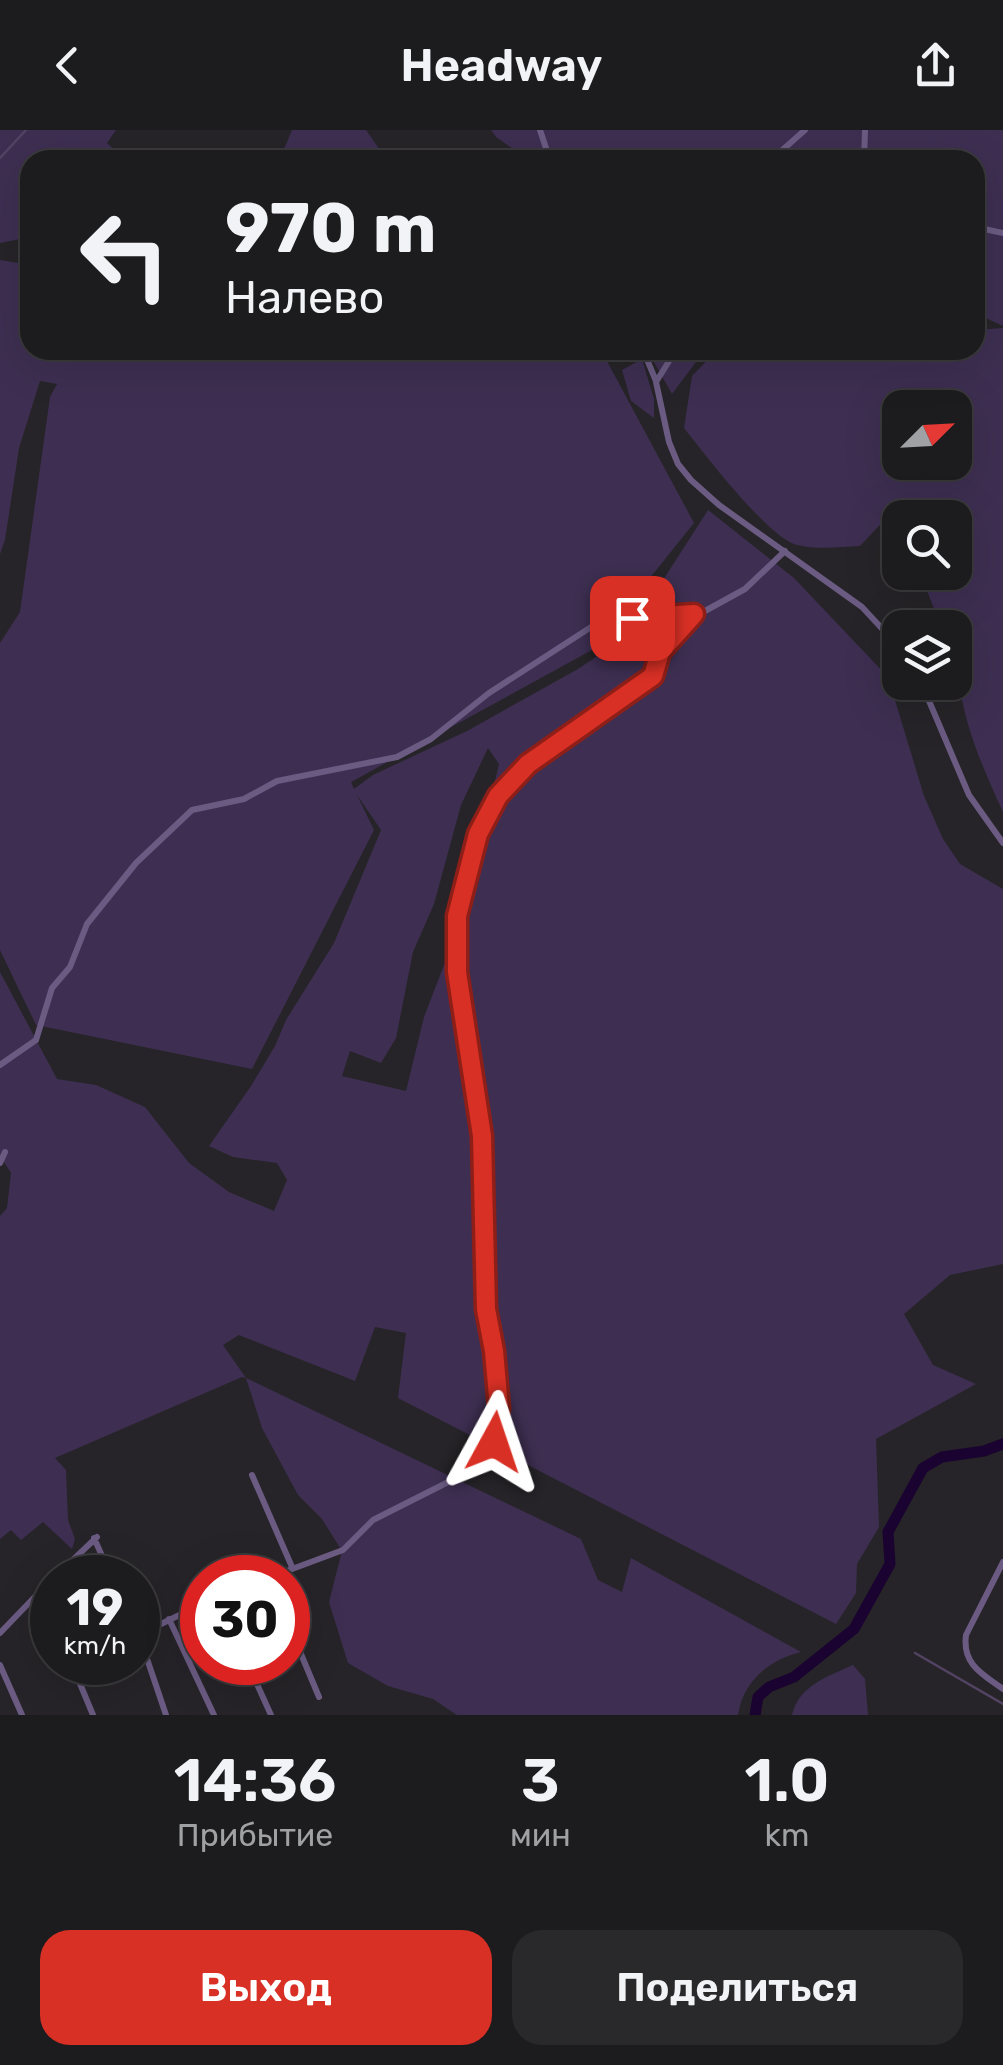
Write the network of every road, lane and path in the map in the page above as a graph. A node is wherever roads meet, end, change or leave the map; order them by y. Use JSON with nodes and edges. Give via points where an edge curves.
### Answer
{"nodes":[{"id":1,"x":805,"y":130,"type":"edge"},
{"id":2,"x":782,"y":150,"type":"edge"},
{"id":3,"x":647,"y":360,"type":"edge"},
{"id":4,"x":670,"y":360,"type":"edge"},
{"id":5,"x":656,"y":382,"type":"junction"},
{"id":6,"x":785,"y":551,"type":"junction"},
{"id":7,"x":694,"y":614,"type":"junction"},
{"id":8,"x":882,"y":629,"type":"edge"},
{"id":9,"x":929,"y":700,"type":"edge"},
{"id":10,"x":1003,"y":843,"type":"edge"},
{"id":11,"x":0,"y":1065,"type":"edge"},
{"id":12,"x":5,"y":1152,"type":"dead end"},
{"id":13,"x":0,"y":1163,"type":"edge"},
{"id":14,"x":252,"y":1475,"type":"dead end"},
{"id":15,"x":78,"y":1555,"type":"edge"},
{"id":16,"x":103,"y":1555,"type":"edge"},
{"id":17,"x":287,"y":1555,"type":"edge"},
{"id":18,"x":310,"y":1559,"type":"edge"},
{"id":19,"x":1003,"y":1562,"type":"edge"},
{"id":20,"x":30,"y":1602,"type":"edge"},
{"id":21,"x":180,"y":1614,"type":"edge"},
{"id":22,"x":169,"y":1619,"type":"junction"},
{"id":23,"x":160,"y":1622,"type":"edge"},
{"id":24,"x":0,"y":1633,"type":"edge"},
{"id":25,"x":0,"y":1665,"type":"edge"},
{"id":26,"x":310,"y":1676,"type":"edge"},
{"id":27,"x":81,"y":1685,"type":"edge"},
{"id":28,"x":156,"y":1685,"type":"edge"},
{"id":29,"x":257,"y":1685,"type":"edge"},
{"id":30,"x":1003,"y":1689,"type":"edge"},
{"id":31,"x":319,"y":1697,"type":"dead end"},
{"id":32,"x":22,"y":1715,"type":"edge"},
{"id":33,"x":93,"y":1715,"type":"edge"},
{"id":34,"x":166,"y":1715,"type":"edge"},
{"id":35,"x":214,"y":1715,"type":"edge"},
{"id":36,"x":271,"y":1715,"type":"edge"}],
"edges":[{"from":1,"to":2,"type":"street"},
{"from":3,"to":5,"type":"street"},
{"from":4,"to":5,"type":"street"},
{"from":5,"to":6,"type":"street","via":[[678,464],[708,497]]},
{"from":6,"to":7,"type":"street","via":[[733,598]]},
{"from":6,"to":8,"type":"street"},
{"from":7,"to":11,"type":"street","via":[[602,620],[396,758],[277,781],[244,800],[192,810],[136,863],[87,924],[70,966],[52,988],[36,1040]]},
{"from":7,"to":18,"type":"street","via":[[660,652],[653,676],[528,764],[498,796],[478,834],[457,916],[457,972],[482,1136],[486,1309],[499,1408],[490,1456],[373,1520],[343,1550]]},
{"from":9,"to":10,"type":"street","via":[[969,794]]},
{"from":12,"to":13,"type":"street"},
{"from":14,"to":17,"type":"street"},
{"from":15,"to":16,"type":"street","via":[[96,1537]]},
{"from":19,"to":30,"type":"street","via":[[964,1646],[974,1668]]},
{"from":20,"to":24,"type":"street"},
{"from":21,"to":22,"type":"street"},
{"from":22,"to":23,"type":"street"},
{"from":22,"to":35,"type":"street"},
{"from":25,"to":32,"type":"street"},
{"from":26,"to":31,"type":"street"},
{"from":27,"to":33,"type":"street"},
{"from":28,"to":34,"type":"street"},
{"from":29,"to":36,"type":"street"}]}
